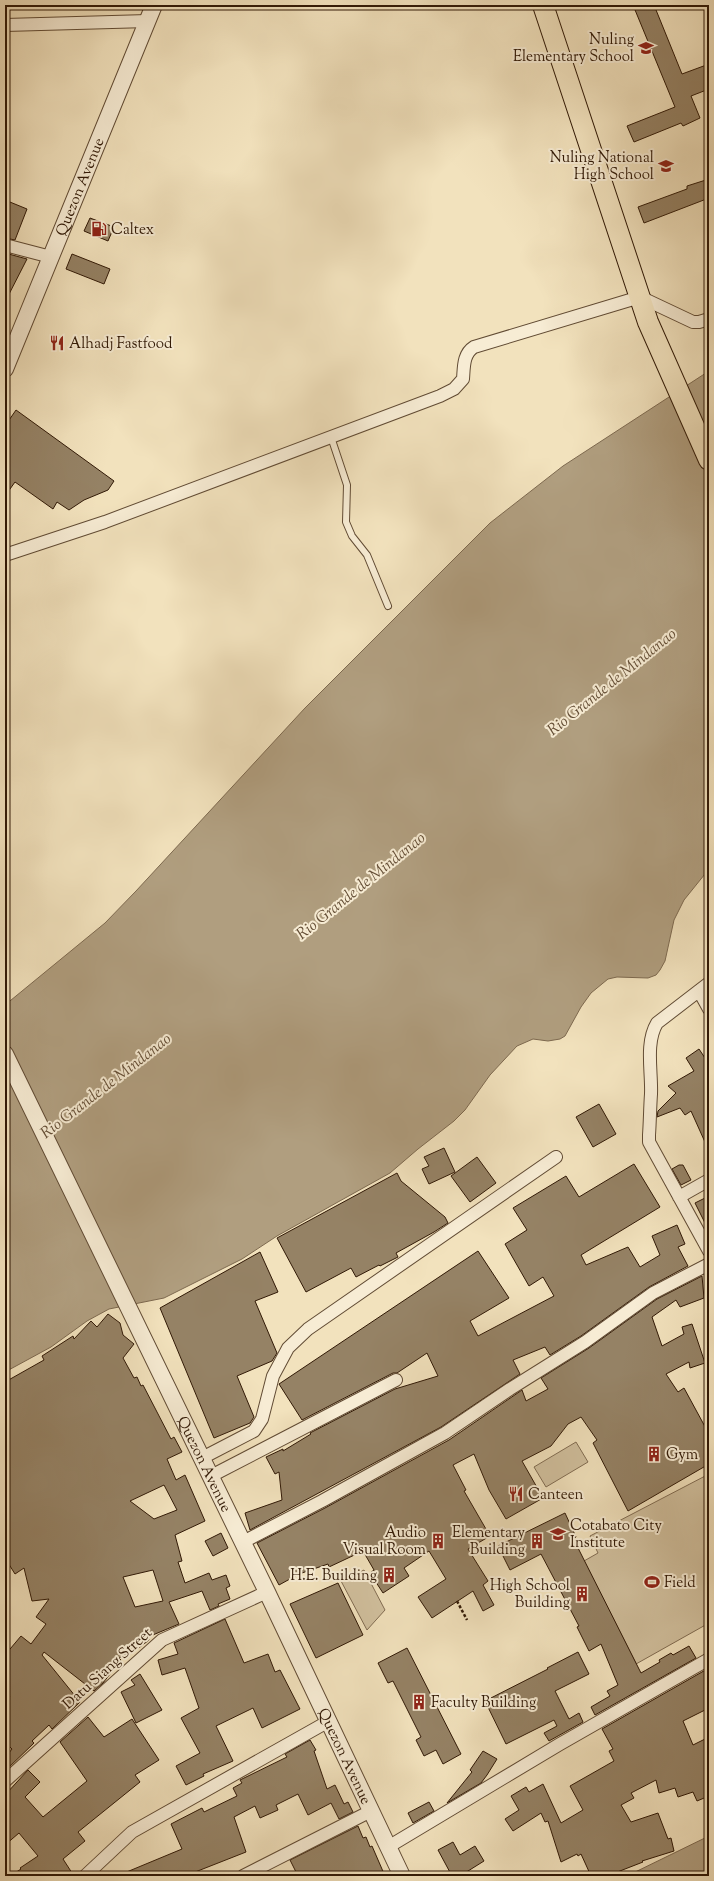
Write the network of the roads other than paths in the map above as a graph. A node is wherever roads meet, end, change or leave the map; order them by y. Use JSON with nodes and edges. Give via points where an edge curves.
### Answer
{"nodes":[{"id":1,"x":154,"y":5,"type":"edge"},
{"id":2,"x":543,"y":5,"type":"edge"},
{"id":3,"x":148,"y":22,"type":"junction"},
{"id":4,"x":5,"y":25,"type":"edge"},
{"id":5,"x":5,"y":245,"type":"edge"},
{"id":6,"x":50,"y":257,"type":"junction"},
{"id":7,"x":640,"y":297,"type":"junction"},
{"id":8,"x":709,"y":319,"type":"edge"},
{"id":9,"x":5,"y":369,"type":"edge"},
{"id":10,"x":331,"y":437,"type":"junction"},
{"id":11,"x":709,"y":460,"type":"edge"},
{"id":12,"x":5,"y":555,"type":"edge"},
{"id":13,"x":388,"y":606,"type":"dead end"},
{"id":14,"x":709,"y":983,"type":"edge"},
{"id":15,"x":699,"y":990,"type":"junction"},
{"id":16,"x":709,"y":1009,"type":"edge"},
{"id":17,"x":5,"y":1054,"type":"edge"},
{"id":18,"x":556,"y":1157,"type":"dead end"},
{"id":19,"x":709,"y":1180,"type":"edge"},
{"id":20,"x":679,"y":1197,"type":"junction"},
{"id":21,"x":709,"y":1251,"type":"edge"},
{"id":22,"x":709,"y":1264,"type":"edge"},
{"id":23,"x":396,"y":1380,"type":"dead end"},
{"id":24,"x":202,"y":1458,"type":"junction"},
{"id":25,"x":211,"y":1476,"type":"junction"},
{"id":26,"x":243,"y":1542,"type":"junction"},
{"id":27,"x":267,"y":1592,"type":"junction"},
{"id":28,"x":709,"y":1658,"type":"edge"},
{"id":29,"x":329,"y":1721,"type":"junction"},
{"id":30,"x":5,"y":1781,"type":"edge"},
{"id":31,"x":371,"y":1811,"type":"junction"},
{"id":32,"x":388,"y":1847,"type":"junction"},
{"id":33,"x":85,"y":1876,"type":"edge"},
{"id":34,"x":243,"y":1876,"type":"edge"},
{"id":35,"x":402,"y":1876,"type":"edge"}],
"edges":[{"from":1,"to":3,"type":"street","name":"Quezon Avenue"},
{"from":2,"to":7,"type":"main road"},
{"from":3,"to":4,"type":"street"},
{"from":3,"to":6,"type":"street","name":"Quezon Avenue"},
{"from":5,"to":6,"type":"street"},
{"from":6,"to":9,"type":"street","name":"Quezon Avenue"},
{"from":7,"to":8,"type":"street","via":[[693,322]]},
{"from":7,"to":10,"type":"street","via":[[474,347],[466,355],[463,379],[454,389]]},
{"from":7,"to":11,"type":"main road","via":[[668,370]]},
{"from":10,"to":12,"type":"street","via":[[105,522]]},
{"from":10,"to":13,"type":"lane","via":[[347,485],[346,522],[352,536],[367,555]]},
{"from":14,"to":15,"type":"street"},
{"from":15,"to":16,"type":"street"},
{"from":15,"to":20,"type":"street","via":[[657,1024],[650,1042],[649,1142]]},
{"from":17,"to":24,"type":"street","name":"Quezon Avenue"},
{"from":18,"to":24,"type":"street","via":[[308,1329],[288,1348],[273,1376],[262,1419],[254,1431]]},
{"from":19,"to":20,"type":"street"},
{"from":20,"to":21,"type":"street"},
{"from":22,"to":26,"type":"street","via":[[653,1293],[585,1342],[445,1433]]},
{"from":23,"to":25,"type":"street"},
{"from":24,"to":25,"type":"street","name":"Quezon Avenue"},
{"from":25,"to":26,"type":"street","name":"Quezon Avenue"},
{"from":26,"to":27,"type":"street","name":"Quezon Avenue"},
{"from":27,"to":29,"type":"street","name":"Quezon Avenue"},
{"from":27,"to":30,"type":"street","name":"Datu Siang Street","via":[[162,1640]]},
{"from":28,"to":32,"type":"street"},
{"from":29,"to":31,"type":"street","name":"Quezon Avenue"},
{"from":29,"to":33,"type":"street","via":[[132,1832]]},
{"from":31,"to":32,"type":"street","name":"Quezon Avenue"},
{"from":31,"to":34,"type":"street"},
{"from":32,"to":35,"type":"street","name":"Quezon Avenue"}]}
